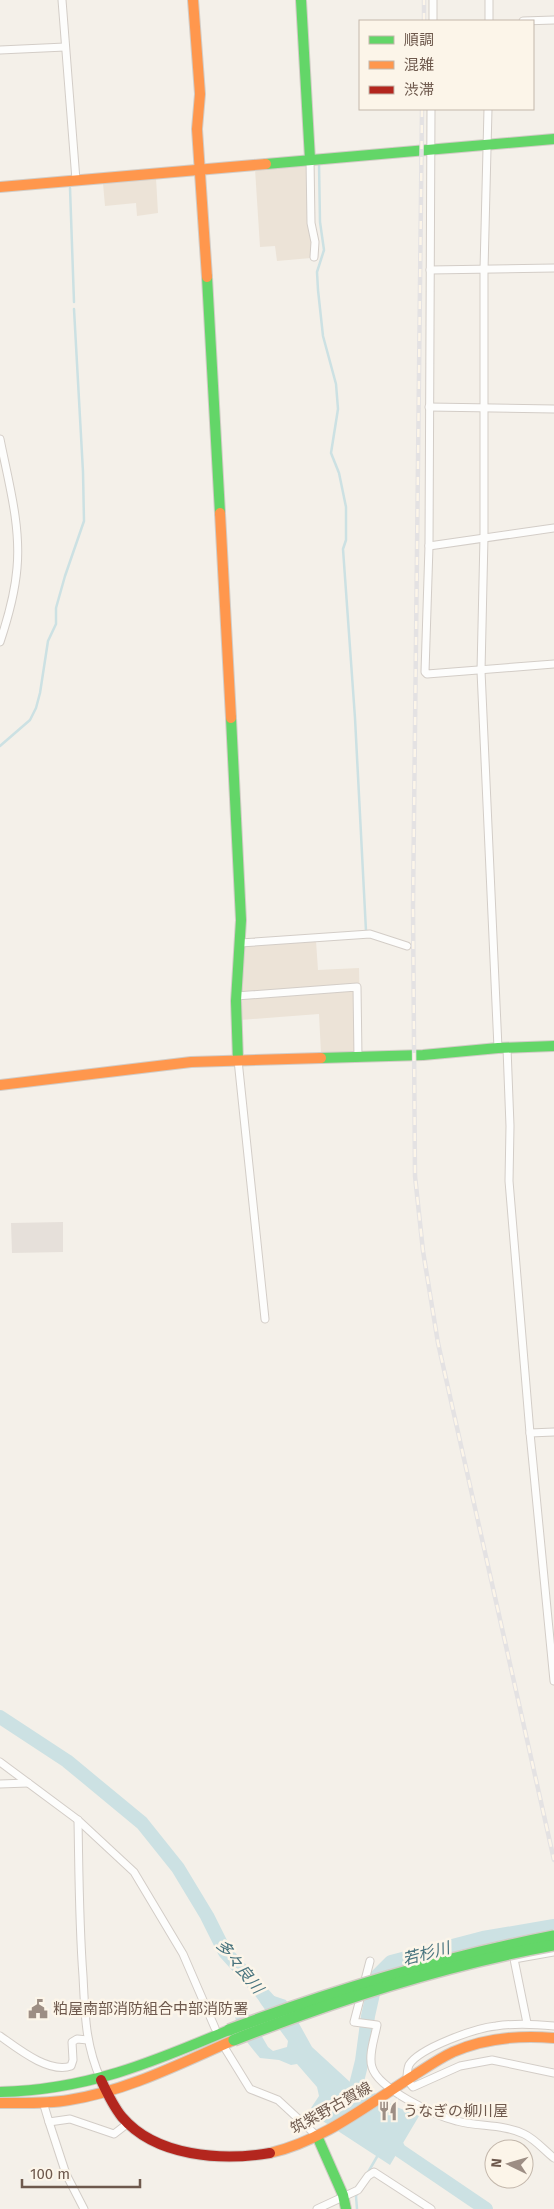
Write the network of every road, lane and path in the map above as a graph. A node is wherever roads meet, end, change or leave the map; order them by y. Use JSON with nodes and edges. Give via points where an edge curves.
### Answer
{"nodes":[{"id":1,"x":62,"y":0,"type":"edge"},
{"id":2,"x":193,"y":0,"type":"edge"},
{"id":3,"x":301,"y":0,"type":"edge"},
{"id":4,"x":433,"y":0,"type":"edge"},
{"id":5,"x":490,"y":0,"type":"edge"},
{"id":6,"x":433,"y":20,"type":"edge"},
{"id":7,"x":489,"y":20,"type":"edge"},
{"id":8,"x":554,"y":20,"type":"edge"},
{"id":9,"x":534,"y":21,"type":"edge"},
{"id":10,"x":65,"y":47,"type":"junction"},
{"id":11,"x":0,"y":50,"type":"edge"},
{"id":12,"x":431,"y":110,"type":"edge"},
{"id":13,"x":488,"y":110,"type":"edge"},
{"id":14,"x":554,"y":139,"type":"edge"},
{"id":15,"x":488,"y":144,"type":"junction"},
{"id":16,"x":431,"y":149,"type":"junction"},
{"id":17,"x":310,"y":159,"type":"junction"},
{"id":18,"x":201,"y":169,"type":"junction"},
{"id":19,"x":76,"y":180,"type":"junction"},
{"id":20,"x":0,"y":187,"type":"edge"},
{"id":21,"x":314,"y":257,"type":"dead end"},
{"id":22,"x":554,"y":268,"type":"edge"},
{"id":23,"x":430,"y":270,"type":"junction"},
{"id":24,"x":484,"y":270,"type":"junction"},
{"id":25,"x":429,"y":407,"type":"junction"},
{"id":26,"x":484,"y":408,"type":"junction"},
{"id":27,"x":554,"y":408,"type":"edge"},
{"id":28,"x":0,"y":439,"type":"edge"},
{"id":29,"x":554,"y":528,"type":"edge"},
{"id":30,"x":484,"y":537,"type":"junction"},
{"id":31,"x":429,"y":546,"type":"junction"},
{"id":32,"x":0,"y":642,"type":"edge"},
{"id":33,"x":554,"y":664,"type":"edge"},
{"id":34,"x":481,"y":671,"type":"junction"},
{"id":35,"x":240,"y":943,"type":"junction"},
{"id":36,"x":407,"y":946,"type":"dead end"},
{"id":37,"x":236,"y":996,"type":"junction"},
{"id":38,"x":554,"y":1046,"type":"edge"},
{"id":39,"x":502,"y":1048,"type":"junction"},
{"id":40,"x":358,"y":1057,"type":"junction"},
{"id":41,"x":238,"y":1060,"type":"junction"},
{"id":42,"x":0,"y":1084,"type":"edge"},
{"id":43,"x":265,"y":1319,"type":"dead end"},
{"id":44,"x":554,"y":1432,"type":"edge"},
{"id":45,"x":530,"y":1433,"type":"junction"},
{"id":46,"x":554,"y":1681,"type":"edge"},
{"id":47,"x":0,"y":1762,"type":"edge"},
{"id":48,"x":28,"y":1783,"type":"junction"},
{"id":49,"x":0,"y":1784,"type":"edge"},
{"id":50,"x":78,"y":1820,"type":"junction"},
{"id":51,"x":554,"y":1936,"type":"edge"},
{"id":52,"x":554,"y":1945,"type":"edge"},
{"id":53,"x":554,"y":1952,"type":"edge"},
{"id":54,"x":370,"y":1961,"type":"dead end"},
{"id":55,"x":527,"y":2024,"type":"junction"},
{"id":56,"x":554,"y":2026,"type":"edge"},
{"id":57,"x":215,"y":2028,"type":"dead end"},
{"id":58,"x":231,"y":2035,"type":"junction"},
{"id":59,"x":0,"y":2036,"type":"edge"},
{"id":60,"x":554,"y":2038,"type":"edge"},
{"id":61,"x":88,"y":2040,"type":"junction"},
{"id":62,"x":226,"y":2050,"type":"dead end"},
{"id":63,"x":554,"y":2073,"type":"edge"},
{"id":64,"x":101,"y":2080,"type":"junction"},
{"id":65,"x":407,"y":2080,"type":"junction"},
{"id":66,"x":105,"y":2091,"type":"junction"},
{"id":67,"x":390,"y":2091,"type":"junction"},
{"id":68,"x":0,"y":2092,"type":"edge"},
{"id":69,"x":43,"y":2102,"type":"junction"},
{"id":70,"x":0,"y":2103,"type":"edge"},
{"id":71,"x":49,"y":2122,"type":"junction"},
{"id":72,"x":127,"y":2124,"type":"junction"},
{"id":73,"x":317,"y":2136,"type":"junction"},
{"id":74,"x":554,"y":2158,"type":"edge"},
{"id":75,"x":343,"y":2195,"type":"junction"},
{"id":76,"x":84,"y":2209,"type":"edge"},
{"id":77,"x":317,"y":2209,"type":"edge"},
{"id":78,"x":346,"y":2209,"type":"edge"},
{"id":79,"x":431,"y":2209,"type":"edge"}],
"edges":[{"from":1,"to":10,"type":"street"},
{"from":2,"to":18,"type":"street","via":[[200,94],[197,129]]},
{"from":3,"to":17,"type":"street"},
{"from":4,"to":6,"type":"street"},
{"from":5,"to":7,"type":"street"},
{"from":8,"to":9,"type":"street"},
{"from":10,"to":11,"type":"street"},
{"from":10,"to":19,"type":"street"},
{"from":12,"to":16,"type":"street"},
{"from":13,"to":15,"type":"street"},
{"from":14,"to":15,"type":"street"},
{"from":15,"to":16,"type":"street"},
{"from":15,"to":24,"type":"street"},
{"from":16,"to":17,"type":"street"},
{"from":16,"to":23,"type":"street"},
{"from":17,"to":18,"type":"street"},
{"from":17,"to":21,"type":"street"},
{"from":18,"to":19,"type":"street"},
{"from":18,"to":35,"type":"street","via":[[240,876]]},
{"from":19,"to":20,"type":"street"},
{"from":22,"to":24,"type":"street"},
{"from":23,"to":24,"type":"street"},
{"from":23,"to":25,"type":"street"},
{"from":24,"to":26,"type":"street"},
{"from":25,"to":26,"type":"street"},
{"from":25,"to":31,"type":"street"},
{"from":26,"to":27,"type":"street"},
{"from":26,"to":30,"type":"street"},
{"from":28,"to":32,"type":"street","via":[[12,499],[18,567]]},
{"from":29,"to":30,"type":"street"},
{"from":30,"to":31,"type":"street"},
{"from":30,"to":34,"type":"street"},
{"from":31,"to":34,"type":"street","via":[[425,672]]},
{"from":33,"to":34,"type":"street"},
{"from":34,"to":39,"type":"street"},
{"from":35,"to":36,"type":"street","via":[[370,934]]},
{"from":35,"to":37,"type":"street"},
{"from":37,"to":40,"type":"street","via":[[357,987]]},
{"from":37,"to":41,"type":"street"},
{"from":38,"to":39,"type":"street"},
{"from":39,"to":40,"type":"street"},
{"from":39,"to":45,"type":"street","via":[[510,1126],[509,1180]]},
{"from":40,"to":41,"type":"street"},
{"from":41,"to":42,"type":"street","via":[[191,1062]]},
{"from":41,"to":43,"type":"street"},
{"from":44,"to":45,"type":"street"},
{"from":45,"to":46,"type":"street"},
{"from":47,"to":48,"type":"street"},
{"from":48,"to":49,"type":"street"},
{"from":48,"to":50,"type":"street"},
{"from":50,"to":57,"type":"street","via":[[134,1872],[184,1954]]},
{"from":50,"to":61,"type":"street","via":[[80,1939]]},
{"from":51,"to":58,"type":"street","bridge":true,"via":[[411,1968],[295,2004]]},
{"from":52,"to":58,"type":"street","bridge":true,"via":[[386,1986]]},
{"from":53,"to":55,"type":"street","via":[[514,1959]]},
{"from":54,"to":67,"type":"street","via":[[354,2022],[377,2025],[372,2068]]},
{"from":55,"to":56,"type":"street"},
{"from":55,"to":65,"type":"street","via":[[494,2026],[449,2039],[414,2060]]},
{"from":58,"to":64,"type":"street"},
{"from":58,"to":66,"type":"street","via":[[159,2072]]},
{"from":59,"to":61,"type":"street","via":[[27,2055],[54,2067],[65,2068],[71,2066],[73,2060],[72,2042]]},
{"from":60,"to":65,"type":"street","name":"筑紫野古賀線","via":[[520,2036],[474,2044],[433,2062]]},
{"from":61,"to":64,"type":"street"},
{"from":62,"to":73,"type":"street","via":[[250,2090],[278,2100]]},
{"from":63,"to":65,"type":"street","via":[[492,2060],[460,2066],[413,2086]]},
{"from":64,"to":66,"type":"street","name":"筑紫野古賀線"},
{"from":64,"to":68,"type":"street","via":[[78,2086]]},
{"from":65,"to":67,"type":"street","name":"筑紫野古賀線"},
{"from":66,"to":69,"type":"street","via":[[76,2099]]},
{"from":66,"to":72,"type":"street","name":"筑紫野古賀線"},
{"from":67,"to":73,"type":"street","name":"筑紫野古賀線"},
{"from":67,"to":74,"type":"street","via":[[430,2112],[457,2121],[525,2135]]},
{"from":69,"to":70,"type":"street"},
{"from":69,"to":71,"type":"street"},
{"from":71,"to":72,"type":"street","via":[[70,2119],[114,2134]]},
{"from":71,"to":76,"type":"street","via":[[66,2174]]},
{"from":72,"to":73,"type":"street","name":"筑紫野古賀線","via":[[155,2143],[232,2159],[281,2152]]},
{"from":73,"to":75,"type":"street"},
{"from":75,"to":77,"type":"street"},
{"from":75,"to":78,"type":"street"},
{"from":75,"to":79,"type":"street","via":[[358,2190],[374,2172]]}]}
